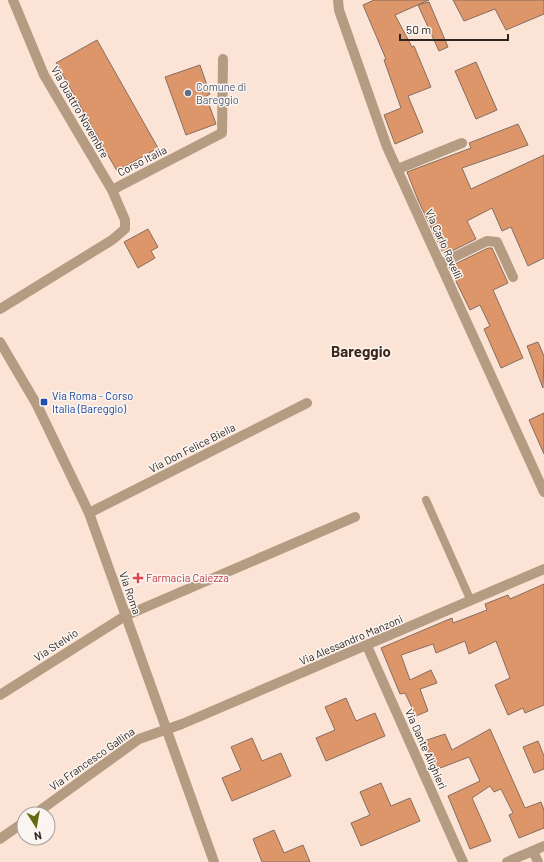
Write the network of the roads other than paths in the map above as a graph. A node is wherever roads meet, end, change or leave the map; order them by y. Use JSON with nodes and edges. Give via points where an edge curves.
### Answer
{"nodes":[{"id":1,"x":13,"y":0,"type":"edge"},
{"id":2,"x":338,"y":0,"type":"edge"},
{"id":3,"x":223,"y":59,"type":"dead end"},
{"id":4,"x":462,"y":143,"type":"dead end"},
{"id":5,"x":398,"y":169,"type":"junction"},
{"id":6,"x":112,"y":190,"type":"junction"},
{"id":7,"x":440,"y":264,"type":"junction"},
{"id":8,"x":513,"y":277,"type":"dead end"},
{"id":9,"x":0,"y":308,"type":"edge"},
{"id":10,"x":0,"y":342,"type":"edge"},
{"id":11,"x":306,"y":403,"type":"dead end"},
{"id":12,"x":544,"y":492,"type":"edge"},
{"id":13,"x":426,"y":500,"type":"dead end"},
{"id":14,"x":89,"y":513,"type":"junction"},
{"id":15,"x":355,"y":518,"type":"dead end"},
{"id":16,"x":544,"y":569,"type":"edge"},
{"id":17,"x":470,"y":601,"type":"junction"},
{"id":18,"x":125,"y":616,"type":"junction"},
{"id":19,"x":367,"y":646,"type":"junction"},
{"id":20,"x":0,"y":695,"type":"edge"},
{"id":21,"x":166,"y":730,"type":"junction"},
{"id":22,"x":46,"y":806,"type":"edge"},
{"id":23,"x":16,"y":828,"type":"edge"},
{"id":24,"x":0,"y":839,"type":"edge"},
{"id":25,"x":544,"y":846,"type":"edge"},
{"id":26,"x":533,"y":851,"type":"junction"},
{"id":27,"x":214,"y":862,"type":"edge"},
{"id":28,"x":463,"y":862,"type":"edge"},
{"id":29,"x":507,"y":862,"type":"edge"},
{"id":30,"x":538,"y":862,"type":"edge"}],
"edges":[{"from":1,"to":6,"type":"street","name":"Via Quattro Novembre","via":[[44,75]]},
{"from":2,"to":5,"type":"street","name":"Via Carlo Ravelli","via":[[339,10],[387,147]]},
{"from":3,"to":6,"type":"street","name":"Corso Italia","via":[[222,133]]},
{"from":4,"to":5,"type":"street"},
{"from":5,"to":7,"type":"street","name":"Via Carlo Ravelli"},
{"from":6,"to":9,"type":"street","name":"Corso Italia","via":[[124,220],[125,230]]},
{"from":7,"to":8,"type":"street","via":[[487,241],[492,241],[497,242]]},
{"from":7,"to":12,"type":"street","name":"Via Carlo Ravelli"},
{"from":10,"to":14,"type":"street","name":"Via Roma","via":[[37,405]]},
{"from":11,"to":14,"type":"street","name":"Via Don Felice Biella"},
{"from":13,"to":17,"type":"lane"},
{"from":14,"to":18,"type":"street","name":"Via Roma"},
{"from":15,"to":18,"type":"street","name":"Via Stelvio"},
{"from":16,"to":17,"type":"street","name":"Via Alessandro Manzoni"},
{"from":17,"to":19,"type":"street","name":"Via Alessandro Manzoni"},
{"from":18,"to":20,"type":"street","name":"Via Stelvio"},
{"from":18,"to":21,"type":"street","name":"Via Roma"},
{"from":19,"to":21,"type":"street","name":"Via Alessandro Manzoni"},
{"from":19,"to":28,"type":"street","name":"Via Dante Alighieri"},
{"from":21,"to":22,"type":"street","name":"Via Francesco Gallina","via":[[139,740]]},
{"from":21,"to":27,"type":"street","name":"Via Roma"},
{"from":23,"to":24,"type":"street"},
{"from":25,"to":26,"type":"street"},
{"from":26,"to":29,"type":"street"},
{"from":26,"to":30,"type":"street"}]}
